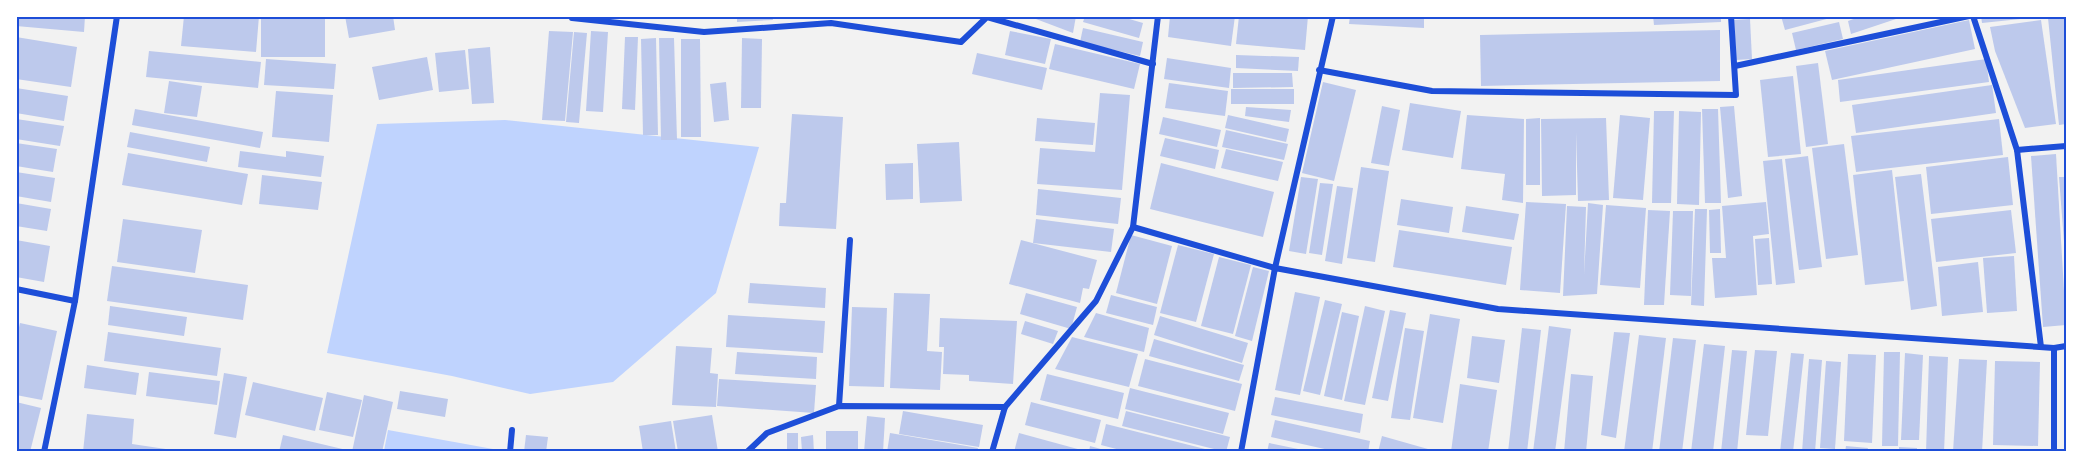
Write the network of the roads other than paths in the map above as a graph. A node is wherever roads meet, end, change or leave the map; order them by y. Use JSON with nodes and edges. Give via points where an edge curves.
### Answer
{"nodes":[{"id":1,"x":117,"y":16,"type":"edge"},
{"id":2,"x":1158,"y":16,"type":"edge"},
{"id":3,"x":1333,"y":16,"type":"edge"},
{"id":4,"x":1731,"y":16,"type":"edge"},
{"id":5,"x":1971,"y":16,"type":"edge"},
{"id":6,"x":572,"y":18,"type":"dead end"},
{"id":7,"x":1153,"y":64,"type":"junction"},
{"id":8,"x":1735,"y":66,"type":"junction"},
{"id":9,"x":1319,"y":70,"type":"junction"},
{"id":10,"x":2067,"y":146,"type":"edge"},
{"id":11,"x":2017,"y":150,"type":"junction"},
{"id":12,"x":1133,"y":227,"type":"junction"},
{"id":13,"x":850,"y":240,"type":"dead end"},
{"id":14,"x":1275,"y":268,"type":"junction"},
{"id":15,"x":16,"y":290,"type":"edge"},
{"id":16,"x":75,"y":302,"type":"junction"},
{"id":17,"x":2067,"y":346,"type":"edge"},
{"id":18,"x":2041,"y":348,"type":"junction"},
{"id":19,"x":2054,"y":348,"type":"junction"},
{"id":20,"x":839,"y":406,"type":"junction"},
{"id":21,"x":1005,"y":407,"type":"junction"},
{"id":22,"x":512,"y":430,"type":"dead end"},
{"id":23,"x":44,"y":452,"type":"edge"},
{"id":24,"x":510,"y":452,"type":"edge"},
{"id":25,"x":747,"y":452,"type":"edge"},
{"id":26,"x":992,"y":452,"type":"edge"},
{"id":27,"x":1241,"y":452,"type":"edge"},
{"id":28,"x":2054,"y":452,"type":"edge"}],
"edges":[{"from":1,"to":16,"type":"street"},
{"from":2,"to":7,"type":"street"},
{"from":3,"to":9,"type":"street"},
{"from":4,"to":8,"type":"street"},
{"from":5,"to":8,"type":"street"},
{"from":5,"to":11,"type":"street"},
{"from":6,"to":7,"type":"street","via":[[704,32],[831,23],[961,42],[987,17]]},
{"from":7,"to":12,"type":"street"},
{"from":8,"to":9,"type":"street","via":[[1736,95],[1432,91]]},
{"from":9,"to":14,"type":"street"},
{"from":10,"to":11,"type":"street"},
{"from":11,"to":18,"type":"street"},
{"from":12,"to":14,"type":"street"},
{"from":12,"to":21,"type":"street","via":[[1096,301]]},
{"from":13,"to":20,"type":"street"},
{"from":14,"to":18,"type":"street","via":[[1498,309]]},
{"from":14,"to":27,"type":"street"},
{"from":15,"to":16,"type":"street"},
{"from":16,"to":23,"type":"street"},
{"from":17,"to":19,"type":"street"},
{"from":18,"to":19,"type":"street"},
{"from":19,"to":28,"type":"street"},
{"from":20,"to":21,"type":"street"},
{"from":20,"to":25,"type":"street","via":[[766,433]]},
{"from":21,"to":26,"type":"street"},
{"from":22,"to":24,"type":"street"}]}
